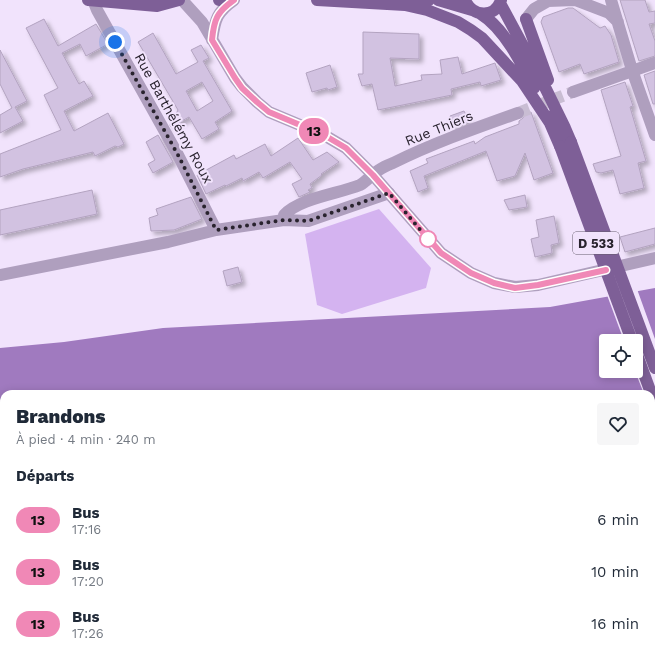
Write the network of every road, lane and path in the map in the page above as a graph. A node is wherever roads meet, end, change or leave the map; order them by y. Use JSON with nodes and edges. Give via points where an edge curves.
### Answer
{"nodes":[{"id":1,"x":88,"y":0,"type":"edge"},
{"id":2,"x":95,"y":0,"type":"edge"},
{"id":3,"x":181,"y":0,"type":"edge"},
{"id":4,"x":234,"y":0,"type":"edge"},
{"id":5,"x":317,"y":0,"type":"edge"},
{"id":6,"x":429,"y":0,"type":"edge"},
{"id":7,"x":438,"y":0,"type":"edge"},
{"id":8,"x":611,"y":0,"type":"edge"},
{"id":9,"x":500,"y":1,"type":"edge"},
{"id":10,"x":405,"y":5,"type":"junction"},
{"id":11,"x":473,"y":8,"type":"edge"},
{"id":12,"x":526,"y":19,"type":"joint"},
{"id":13,"x":618,"y":23,"type":"junction"},
{"id":14,"x":212,"y":40,"type":"junction"},
{"id":15,"x":655,"y":62,"type":"edge"},
{"id":16,"x":632,"y":70,"type":"junction"},
{"id":17,"x":573,"y":92,"type":"tunnel mouth"},
{"id":18,"x":518,"y":113,"type":"tunnel mouth"},
{"id":19,"x":550,"y":123,"type":"junction"},
{"id":20,"x":565,"y":128,"type":"junction"},
{"id":21,"x":655,"y":135,"type":"edge"},
{"id":22,"x":565,"y":144,"type":"junction"},
{"id":23,"x":373,"y":175,"type":"junction"},
{"id":24,"x":389,"y":193,"type":"junction"},
{"id":25,"x":284,"y":220,"type":"junction"},
{"id":26,"x":216,"y":230,"type":"junction"},
{"id":27,"x":655,"y":258,"type":"edge"},
{"id":28,"x":0,"y":275,"type":"edge"},
{"id":29,"x":630,"y":334,"type":"edge"},
{"id":30,"x":655,"y":368,"type":"edge"},
{"id":31,"x":643,"y":371,"type":"edge"},
{"id":32,"x":650,"y":390,"type":"edge"}],
"edges":[{"from":1,"to":2,"type":"main road"},
{"from":2,"to":3,"type":"main road","via":[[157,6]]},
{"from":2,"to":26,"type":"street","name":"Rue Barthélémy Roux","via":[[95,5],[178,155]]},
{"from":3,"to":14,"type":"street","via":[[202,22]]},
{"from":4,"to":14,"type":"street","via":[[225,6],[216,18]]},
{"from":5,"to":10,"type":"main road"},
{"from":6,"to":10,"type":"main road"},
{"from":7,"to":11,"type":"main road"},
{"from":8,"to":13,"type":"street"},
{"from":9,"to":11,"type":"main road","via":[[492,11]]},
{"from":9,"to":20,"type":"main road"},
{"from":10,"to":19,"type":"main road","via":[[458,22],[482,38],[522,81]]},
{"from":11,"to":19,"type":"main road","via":[[497,26],[530,81]]},
{"from":12,"to":13,"type":"street","via":[[534,9],[548,1],[576,0],[609,13]]},
{"from":12,"to":20,"type":"main road"},
{"from":13,"to":16,"type":"street"},
{"from":14,"to":23,"type":"street","via":[[238,83],[257,102],[269,112],[334,140],[346,148]]},
{"from":15,"to":16,"type":"street"},
{"from":16,"to":17,"type":"street"},
{"from":16,"to":21,"type":"street"},
{"from":18,"to":23,"type":"street","name":"Rue Thiers","via":[[413,154],[383,167]]},
{"from":19,"to":22,"type":"main road"},
{"from":20,"to":22,"type":"main road"},
{"from":22,"to":29,"type":"main road","number":"D 533","bridge":true},
{"from":22,"to":30,"type":"main road","number":"D 533","bridge":true},
{"from":23,"to":24,"type":"street"},
{"from":23,"to":25,"type":"street","name":"Rue Thiers","via":[[361,184],[296,207],[287,212]]},
{"from":24,"to":25,"type":"street","via":[[308,221]]},
{"from":24,"to":27,"type":"street","via":[[441,253],[471,273],[494,283],[515,288],[538,285]]},
{"from":25,"to":26,"type":"street"},
{"from":26,"to":28,"type":"street"},
{"from":31,"to":32,"type":"main road"}]}
